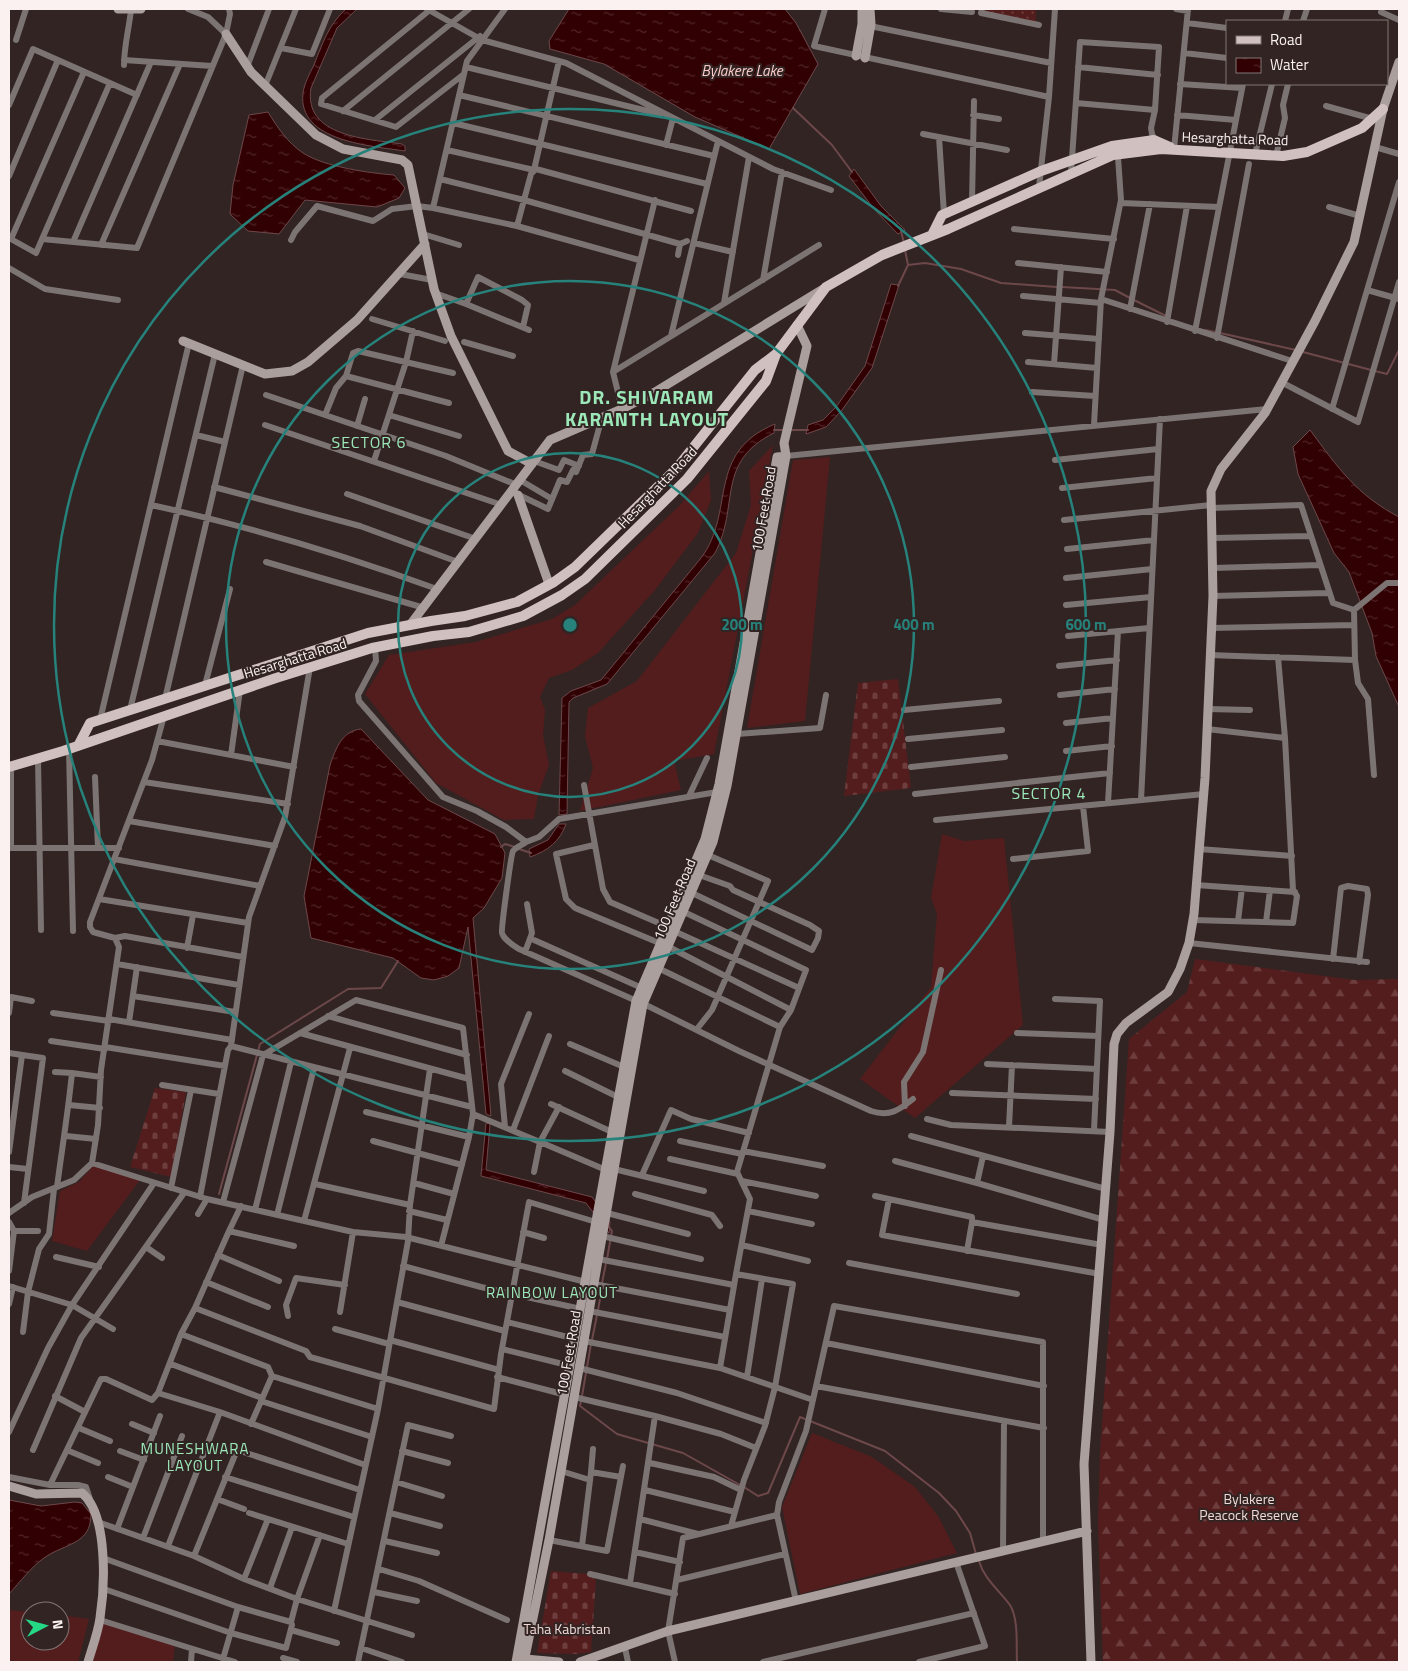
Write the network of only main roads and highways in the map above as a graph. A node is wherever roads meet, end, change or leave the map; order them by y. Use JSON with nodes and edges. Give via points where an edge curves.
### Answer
{"nodes":[{"id":1,"x":118,"y":9,"type":"edge"},
{"id":2,"x":134,"y":9,"type":"edge"},
{"id":3,"x":141,"y":9,"type":"edge"},
{"id":4,"x":862,"y":9,"type":"edge"},
{"id":5,"x":870,"y":9,"type":"edge"},
{"id":6,"x":226,"y":34,"type":"road end"},
{"id":7,"x":1399,"y":62,"type":"edge"},
{"id":8,"x":1383,"y":109,"type":"junction"},
{"id":9,"x":1174,"y":149,"type":"junction"},
{"id":10,"x":932,"y":235,"type":"junction"},
{"id":11,"x":425,"y":244,"type":"junction"},
{"id":12,"x":826,"y":287,"type":"junction"},
{"id":13,"x":798,"y":325,"type":"junction"},
{"id":14,"x":186,"y":342,"type":"road end"},
{"id":15,"x":776,"y":354,"type":"junction"},
{"id":16,"x":786,"y":456,"type":"junction"},
{"id":17,"x":533,"y":463,"type":"junction"},
{"id":18,"x":517,"y":488,"type":"junction"},
{"id":19,"x":549,"y":584,"type":"junction"},
{"id":20,"x":410,"y":625,"type":"junction"},
{"id":21,"x":73,"y":747,"type":"junction"},
{"id":22,"x":10,"y":767,"type":"edge"},
{"id":23,"x":672,"y":929,"type":"junction"},
{"id":24,"x":665,"y":945,"type":"junction"},
{"id":25,"x":640,"y":1003,"type":"junction"},
{"id":26,"x":610,"y":1169,"type":"junction"},
{"id":27,"x":605,"y":1195,"type":"junction"},
{"id":28,"x":598,"y":1236,"type":"junction"},
{"id":29,"x":590,"y":1283,"type":"junction"},
{"id":30,"x":570,"y":1396,"type":"junction"},
{"id":31,"x":9,"y":1486,"type":"edge"},
{"id":32,"x":1087,"y":1531,"type":"junction"},
{"id":33,"x":522,"y":1661,"type":"edge"},
{"id":34,"x":88,"y":1662,"type":"edge"},
{"id":35,"x":559,"y":1662,"type":"edge"},
{"id":36,"x":580,"y":1662,"type":"edge"},
{"id":37,"x":1090,"y":1662,"type":"edge"}],
"edges":[{"from":1,"to":2,"type":"main road"},
{"from":2,"to":3,"type":"main road"},
{"from":4,"to":5,"type":"main road","via":[[860,57],[870,26]]},
{"from":6,"to":11,"type":"main road","via":[[247,67],[323,140],[349,150],[404,161],[410,170]]},
{"from":7,"to":8,"type":"main road","name":"Hesarghatta Road"},
{"from":8,"to":9,"type":"main road","name":"Hesarghatta Road","via":[[1362,128],[1313,149],[1283,156]]},
{"from":8,"to":32,"type":"main road","via":[[1354,242],[1267,409],[1221,469],[1211,491],[1213,596],[1204,794],[1193,920],[1180,969],[1168,992],[1126,1023],[1114,1044],[1104,1220],[1084,1464]]},
{"from":9,"to":10,"type":"main road","name":"Hesarghatta Road","via":[[1112,156]]},
{"from":9,"to":10,"type":"main road","name":"Hesarghatta Road","via":[[1154,140],[1112,146],[1041,171],[944,214]]},
{"from":10,"to":12,"type":"main road","name":"Hesarghatta Road","via":[[882,255]]},
{"from":11,"to":14,"type":"main road","via":[[357,320],[303,366],[286,373],[272,374]]},
{"from":11,"to":17,"type":"main road","via":[[435,293],[450,336],[508,451]]},
{"from":12,"to":13,"type":"main road"},
{"from":12,"to":17,"type":"main road","name":"Hesarghatta Road","via":[[622,410],[550,440]]},
{"from":13,"to":15,"type":"main road"},
{"from":13,"to":16,"type":"main road","via":[[807,346],[784,443]]},
{"from":15,"to":19,"type":"main road","name":"Hesarghatta Road","via":[[756,370],[676,469],[575,567]]},
{"from":15,"to":21,"type":"main road","name":"Hesarghatta Road","via":[[766,381],[687,479],[585,579],[562,595],[522,616],[468,632],[375,648]]},
{"from":16,"to":23,"type":"main road","name":"100 Feet Road","via":[[727,786],[708,855],[684,912]]},
{"from":16,"to":23,"type":"main road","name":"100 Feet Road","via":[[777,457],[717,792],[705,840]]},
{"from":17,"to":18,"type":"main road","name":"Hesarghatta Road"},
{"from":18,"to":19,"type":"main road"},
{"from":18,"to":20,"type":"main road","name":"Hesarghatta Road"},
{"from":19,"to":20,"type":"main road","name":"Hesarghatta Road","via":[[517,602],[474,614]]},
{"from":20,"to":21,"type":"main road","name":"Hesarghatta Road","via":[[368,633],[90,723]]},
{"from":21,"to":22,"type":"main road","name":"Hesarghatta Road"},
{"from":23,"to":24,"type":"main road","name":"100 Feet Road"},
{"from":24,"to":25,"type":"main road","name":"100 Feet Road","via":[[642,988]]},
{"from":24,"to":25,"type":"main road","name":"100 Feet Road","via":[[660,970]]},
{"from":25,"to":26,"type":"main road","name":"100 Feet Road"},
{"from":25,"to":26,"type":"main road","name":"100 Feet Road","via":[[618,1097]]},
{"from":26,"to":27,"type":"main road","name":"100 Feet Road"},
{"from":27,"to":28,"type":"main road","name":"100 Feet Road","via":[[596,1222]]},
{"from":27,"to":28,"type":"main road","name":"100 Feet Road","via":[[607,1213]]},
{"from":28,"to":29,"type":"main road","name":"100 Feet Road"},
{"from":28,"to":29,"type":"main road","name":"100 Feet Road","via":[[598,1259]]},
{"from":29,"to":30,"type":"main road","name":"100 Feet Road"},
{"from":30,"to":33,"type":"main road","name":"100 Feet Road"},
{"from":30,"to":33,"type":"main road","name":"100 Feet Road","via":[[549,1540]]},
{"from":31,"to":34,"type":"main road","via":[[36,1494],[82,1493],[90,1499],[98,1522],[104,1589],[100,1620]]},
{"from":32,"to":36,"type":"main road","via":[[668,1631]]},
{"from":32,"to":37,"type":"main road"},
{"from":33,"to":35,"type":"main road"}]}
